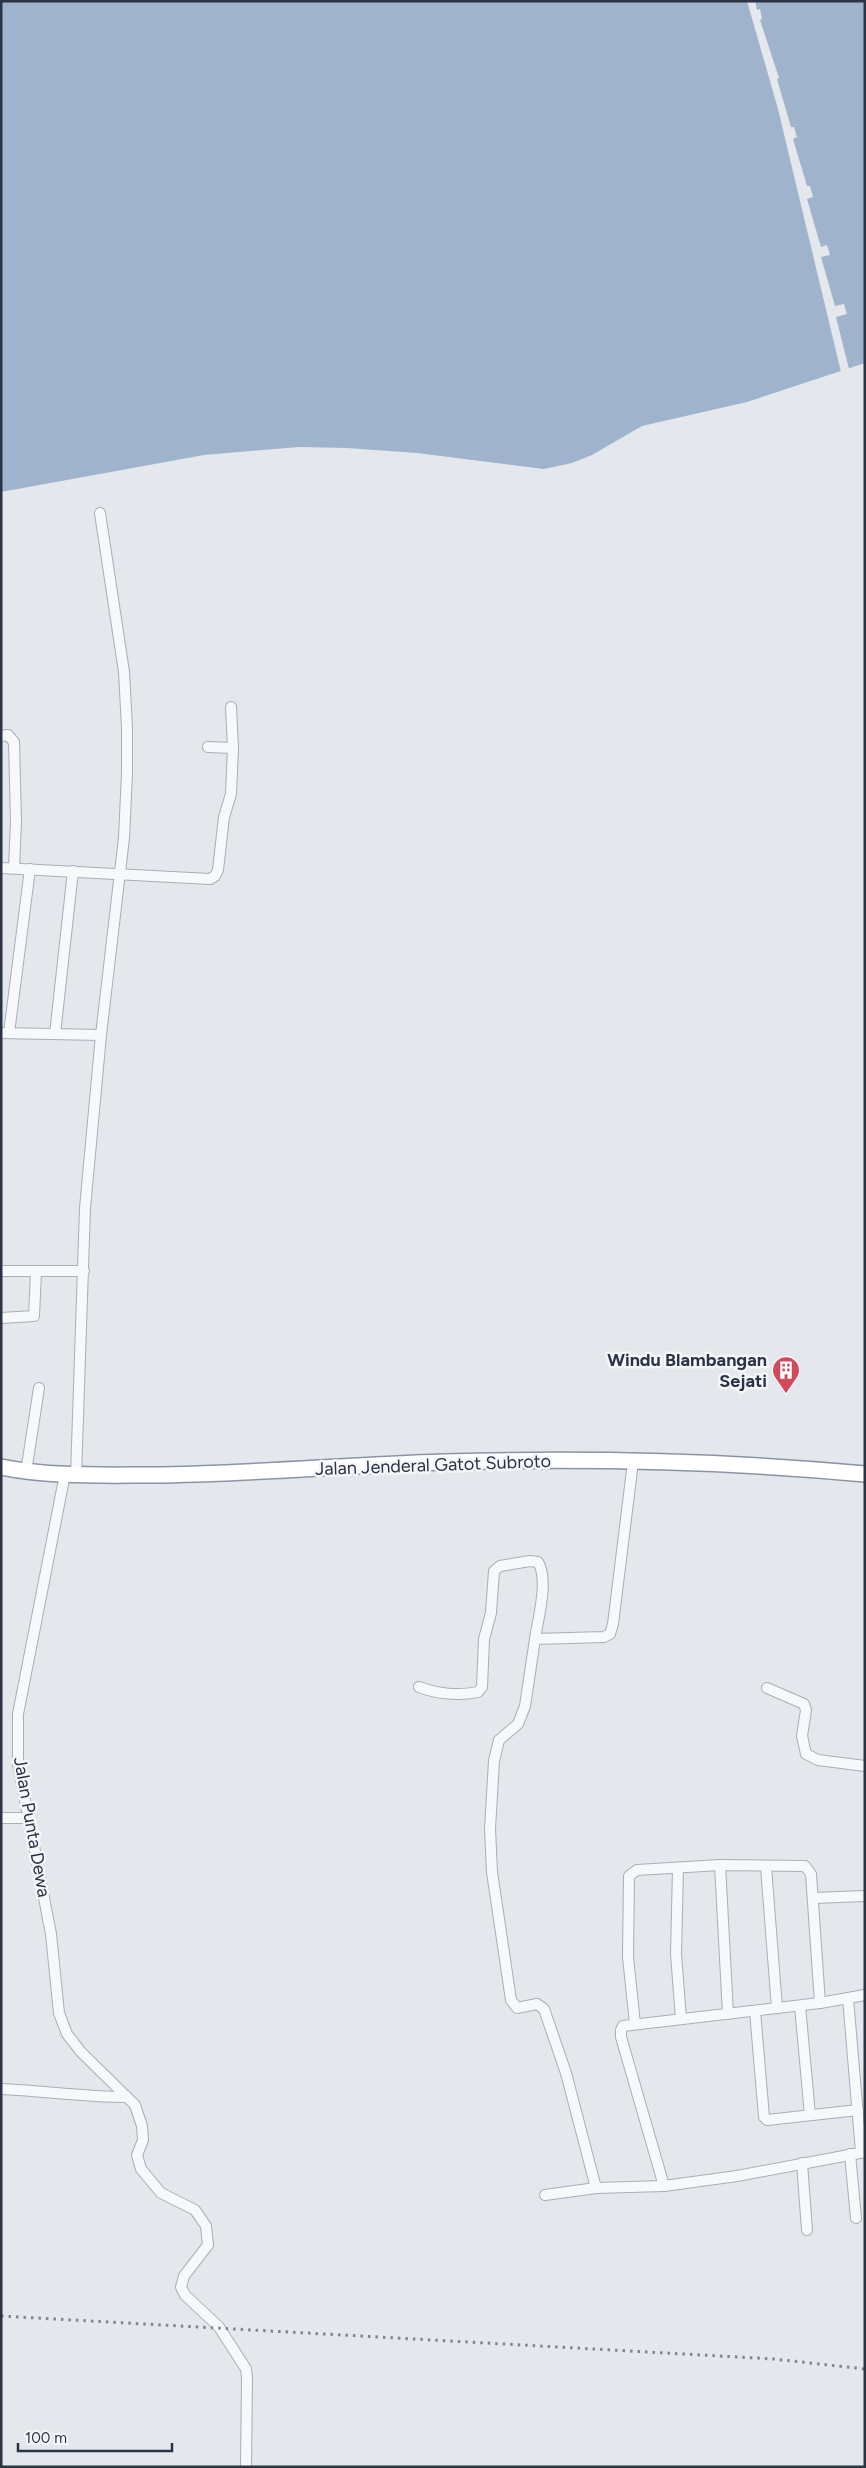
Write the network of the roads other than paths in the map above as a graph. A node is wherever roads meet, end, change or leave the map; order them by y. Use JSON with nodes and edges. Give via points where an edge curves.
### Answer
{"nodes":[{"id":1,"x":100,"y":513,"type":"dead end"},
{"id":2,"x":231,"y":707,"type":"dead end"},
{"id":3,"x":1,"y":736,"type":"edge"},
{"id":4,"x":208,"y":747,"type":"dead end"},
{"id":5,"x":233,"y":748,"type":"junction"},
{"id":6,"x":1,"y":868,"type":"edge"},
{"id":7,"x":14,"y":868,"type":"junction"},
{"id":8,"x":30,"y":869,"type":"junction"},
{"id":9,"x":73,"y":870,"type":"junction"},
{"id":10,"x":118,"y":873,"type":"junction"},
{"id":11,"x":5,"y":1033,"type":"edge"},
{"id":12,"x":55,"y":1034,"type":"junction"},
{"id":13,"x":101,"y":1035,"type":"junction"},
{"id":14,"x":1,"y":1271,"type":"edge"},
{"id":15,"x":84,"y":1271,"type":"junction"},
{"id":16,"x":36,"y":1272,"type":"junction"},
{"id":17,"x":1,"y":1318,"type":"edge"},
{"id":18,"x":39,"y":1388,"type":"dead end"},
{"id":19,"x":633,"y":1462,"type":"junction"},
{"id":20,"x":1,"y":1467,"type":"edge"},
{"id":21,"x":26,"y":1472,"type":"junction"},
{"id":22,"x":865,"y":1474,"type":"edge"},
{"id":23,"x":70,"y":1475,"type":"junction"},
{"id":24,"x":534,"y":1639,"type":"junction"},
{"id":25,"x":419,"y":1687,"type":"dead end"},
{"id":26,"x":767,"y":1688,"type":"dead end"},
{"id":27,"x":865,"y":1766,"type":"edge"},
{"id":28,"x":1,"y":1818,"type":"edge"},
{"id":29,"x":28,"y":1818,"type":"junction"},
{"id":30,"x":720,"y":1865,"type":"junction"},
{"id":31,"x":766,"y":1867,"type":"junction"},
{"id":32,"x":678,"y":1868,"type":"junction"},
{"id":33,"x":865,"y":1896,"type":"edge"},
{"id":34,"x":813,"y":1898,"type":"junction"},
{"id":35,"x":865,"y":1995,"type":"edge"},
{"id":36,"x":848,"y":1998,"type":"junction"},
{"id":37,"x":820,"y":2004,"type":"junction"},
{"id":38,"x":800,"y":2006,"type":"junction"},
{"id":39,"x":777,"y":2008,"type":"junction"},
{"id":40,"x":755,"y":2011,"type":"junction"},
{"id":41,"x":728,"y":2014,"type":"junction"},
{"id":42,"x":681,"y":2019,"type":"junction"},
{"id":43,"x":635,"y":2024,"type":"junction"},
{"id":44,"x":1,"y":2090,"type":"edge"},
{"id":45,"x":127,"y":2098,"type":"junction"},
{"id":46,"x":858,"y":2110,"type":"junction"},
{"id":47,"x":810,"y":2115,"type":"junction"},
{"id":48,"x":863,"y":2152,"type":"edge"},
{"id":49,"x":850,"y":2154,"type":"junction"},
{"id":50,"x":802,"y":2164,"type":"junction"},
{"id":51,"x":664,"y":2186,"type":"junction"},
{"id":52,"x":596,"y":2188,"type":"junction"},
{"id":53,"x":545,"y":2195,"type":"dead end"},
{"id":54,"x":856,"y":2218,"type":"dead end"},
{"id":55,"x":807,"y":2230,"type":"dead end"},
{"id":56,"x":246,"y":2467,"type":"edge"}],
"edges":[{"from":1,"to":10,"type":"street","name":"Jalan Punta Dewa","via":[[126,700],[124,838]]},
{"from":2,"to":5,"type":"street"},
{"from":3,"to":7,"type":"street","via":[[11,738],[15,752]]},
{"from":4,"to":5,"type":"street"},
{"from":5,"to":10,"type":"street","via":[[230,802],[224,817],[215,876],[210,879]]},
{"from":6,"to":7,"type":"street"},
{"from":7,"to":8,"type":"street"},
{"from":8,"to":9,"type":"street"},
{"from":8,"to":11,"type":"street"},
{"from":9,"to":10,"type":"street"},
{"from":9,"to":12,"type":"street"},
{"from":10,"to":13,"type":"street","name":"Jalan Punta Dewa"},
{"from":11,"to":12,"type":"street"},
{"from":12,"to":13,"type":"street"},
{"from":13,"to":15,"type":"street","name":"Jalan Punta Dewa","via":[[86,1208]]},
{"from":14,"to":16,"type":"street"},
{"from":15,"to":16,"type":"street"},
{"from":15,"to":23,"type":"street","name":"Jalan Punta Dewa"},
{"from":16,"to":17,"type":"street","via":[[34,1316]]},
{"from":18,"to":21,"type":"street"},
{"from":19,"to":22,"type":"highway","name":"Jalan Jenderal Gatot Subroto","via":[[744,1465]]},
{"from":19,"to":23,"type":"highway","name":"Jalan Jenderal Gatot Subroto","via":[[444,1462],[215,1474]]},
{"from":19,"to":24,"type":"street","via":[[610,1634],[604,1637]]},
{"from":20,"to":21,"type":"highway","name":"Jalan Jenderal Gatot Subroto"},
{"from":21,"to":23,"type":"highway","name":"Jalan Jenderal Gatot Subroto"},
{"from":23,"to":29,"type":"street","name":"Jalan Punta Dewa","via":[[18,1714],[18,1764]]},
{"from":24,"to":25,"type":"street","via":[[543,1582],[542,1568],[538,1562],[530,1560],[500,1566],[492,1578],[482,1687],[478,1692],[469,1694],[432,1693]]},
{"from":24,"to":52,"type":"street","via":[[525,1706],[518,1724],[499,1740],[494,1760],[490,1829],[492,1872],[511,2000],[518,2008],[537,2004],[544,2009],[566,2073]]},
{"from":26,"to":27,"type":"street","via":[[804,1704],[802,1736],[806,1754],[818,1760]]},
{"from":28,"to":29,"type":"street"},
{"from":29,"to":45,"type":"street","name":"Jalan Punta Dewa","via":[[52,1934],[59,2013],[67,2034],[81,2052]]},
{"from":30,"to":31,"type":"street"},
{"from":30,"to":32,"type":"street"},
{"from":30,"to":41,"type":"street"},
{"from":31,"to":34,"type":"street","via":[[805,1866],[811,1874]]},
{"from":31,"to":39,"type":"street"},
{"from":32,"to":42,"type":"street","via":[[676,1954]]},
{"from":32,"to":43,"type":"street","via":[[637,1870],[629,1876],[628,1956]]},
{"from":33,"to":34,"type":"street"},
{"from":34,"to":37,"type":"street"},
{"from":35,"to":36,"type":"street"},
{"from":36,"to":37,"type":"street"},
{"from":36,"to":46,"type":"street"},
{"from":37,"to":38,"type":"street"},
{"from":38,"to":39,"type":"street"},
{"from":38,"to":47,"type":"street"},
{"from":39,"to":40,"type":"street"},
{"from":40,"to":41,"type":"street"},
{"from":40,"to":47,"type":"street","via":[[764,2117],[772,2121]]},
{"from":41,"to":42,"type":"street"},
{"from":42,"to":43,"type":"street"},
{"from":43,"to":51,"type":"street","via":[[623,2026],[621,2037]]},
{"from":44,"to":45,"type":"street"},
{"from":45,"to":56,"type":"street","name":"Jalan Punta Dewa","via":[[135,2105],[142,2126],[143,2140],[138,2155],[141,2169],[161,2193],[195,2210],[206,2226],[208,2245],[184,2276],[181,2287],[218,2327],[246,2369]]},
{"from":46,"to":47,"type":"street"},
{"from":46,"to":48,"type":"street"},
{"from":48,"to":49,"type":"street"},
{"from":49,"to":50,"type":"street"},
{"from":49,"to":54,"type":"street"},
{"from":50,"to":51,"type":"street"},
{"from":50,"to":55,"type":"street"},
{"from":51,"to":52,"type":"street"},
{"from":52,"to":53,"type":"street"}]}
